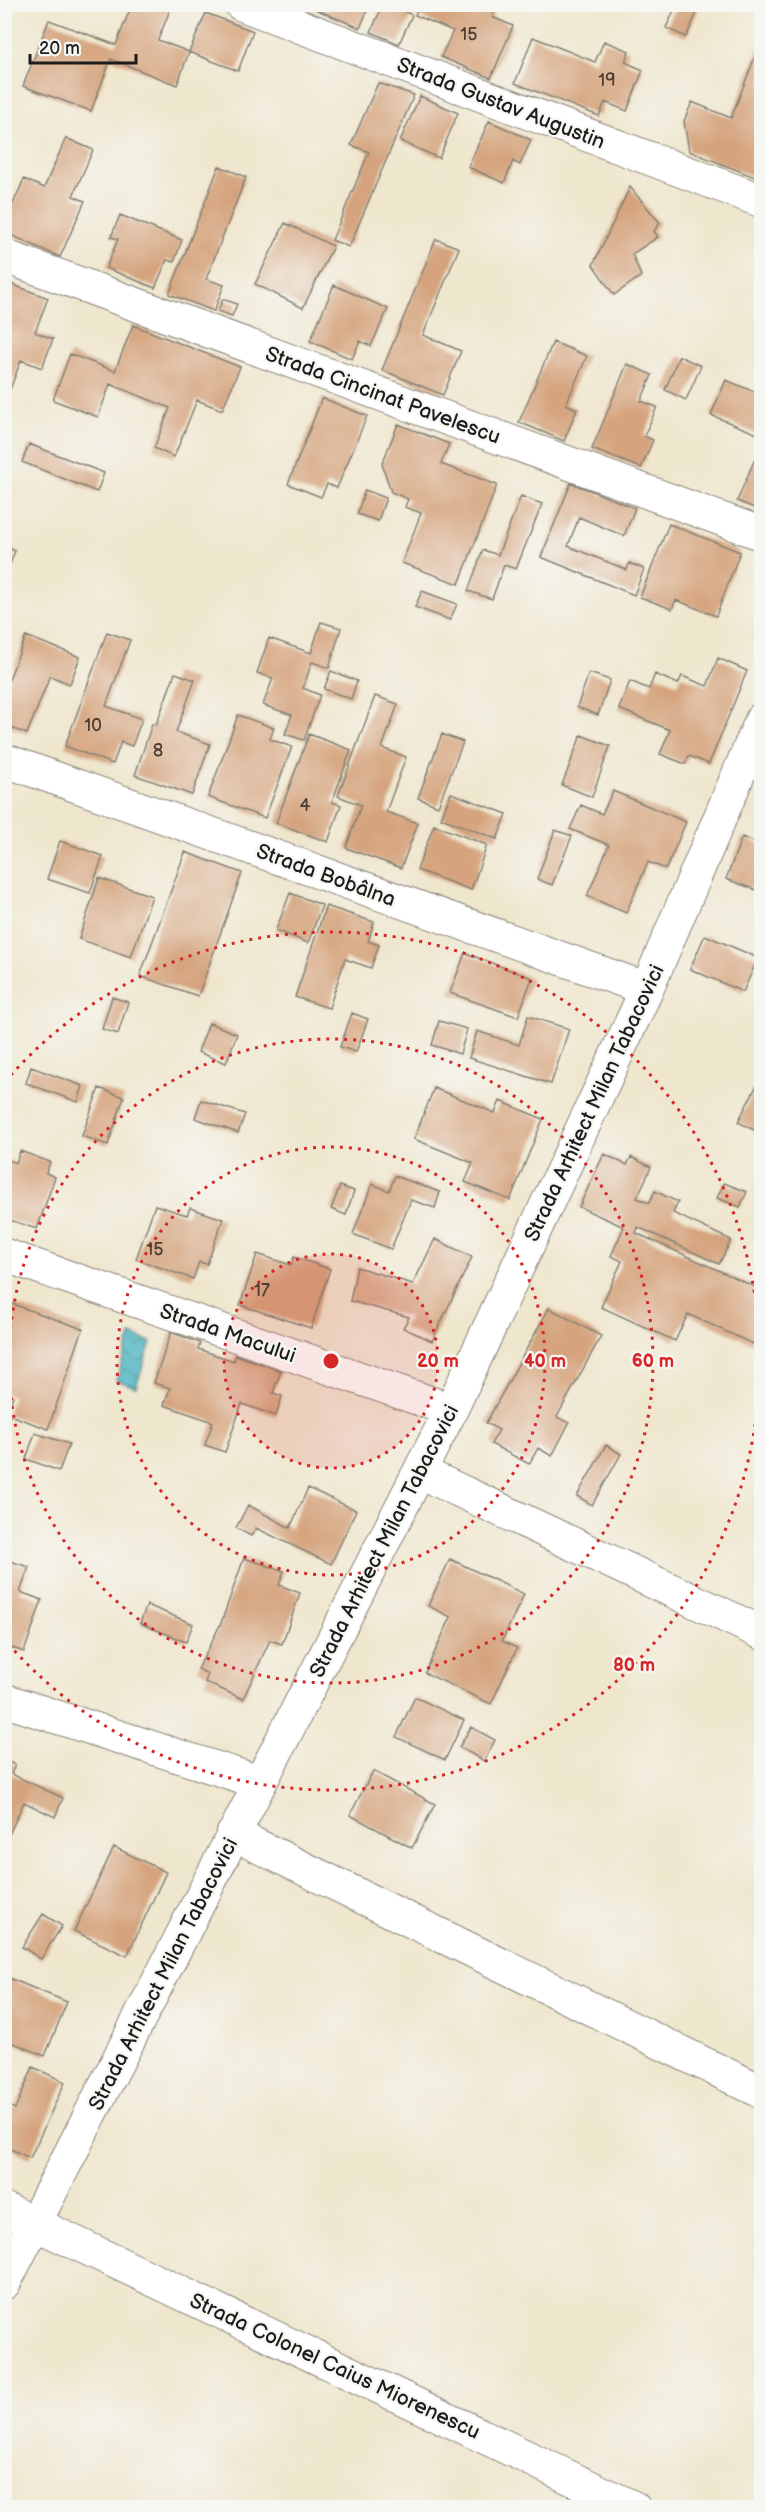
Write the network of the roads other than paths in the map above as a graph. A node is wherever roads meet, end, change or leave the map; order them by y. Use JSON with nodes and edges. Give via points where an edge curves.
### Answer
{"nodes":[{"id":1,"x":241,"y":4,"type":"edge"},
{"id":2,"x":762,"y":201,"type":"edge"},
{"id":3,"x":4,"y":256,"type":"edge"},
{"id":4,"x":762,"y":534,"type":"edge"},
{"id":5,"x":762,"y":718,"type":"edge"},
{"id":6,"x":4,"y":760,"type":"edge"},
{"id":7,"x":647,"y":989,"type":"junction"},
{"id":8,"x":4,"y":1256,"type":"edge"},
{"id":9,"x":452,"y":1410,"type":"junction"},
{"id":10,"x":420,"y":1472,"type":"junction"},
{"id":11,"x":762,"y":1633,"type":"edge"},
{"id":12,"x":4,"y":1700,"type":"edge"},
{"id":13,"x":259,"y":1782,"type":"junction"},
{"id":14,"x":233,"y":1834,"type":"junction"},
{"id":15,"x":762,"y":2092,"type":"edge"},
{"id":16,"x":4,"y":2209,"type":"edge"},
{"id":17,"x":37,"y":2224,"type":"junction"},
{"id":18,"x":4,"y":2283,"type":"edge"},
{"id":19,"x":634,"y":2508,"type":"edge"}],
"edges":[{"from":1,"to":2,"type":"street","name":"Strada Gustav Augustin"},
{"from":3,"to":4,"type":"street","name":"Strada Cincinat Pavelescu"},
{"from":5,"to":7,"type":"street","name":"Strada Arhitect Milan Tabacovici"},
{"from":6,"to":7,"type":"street","name":"Strada Bobâlna"},
{"from":7,"to":9,"type":"street","name":"Strada Arhitect Milan Tabacovici"},
{"from":8,"to":9,"type":"street","name":"Strada Macului"},
{"from":9,"to":10,"type":"street","name":"Strada Arhitect Milan Tabacovici"},
{"from":10,"to":11,"type":"street"},
{"from":10,"to":13,"type":"street","name":"Strada Arhitect Milan Tabacovici"},
{"from":12,"to":13,"type":"street"},
{"from":13,"to":14,"type":"street","name":"Strada Arhitect Milan Tabacovici"},
{"from":14,"to":15,"type":"street"},
{"from":14,"to":17,"type":"street","name":"Strada Arhitect Milan Tabacovici"},
{"from":16,"to":17,"type":"street","name":"Strada Colonel Caius Miorenescu"},
{"from":17,"to":18,"type":"street","name":"Strada Arhitect Milan Tabacovici"},
{"from":17,"to":19,"type":"street","name":"Strada Colonel Caius Miorenescu"}]}
